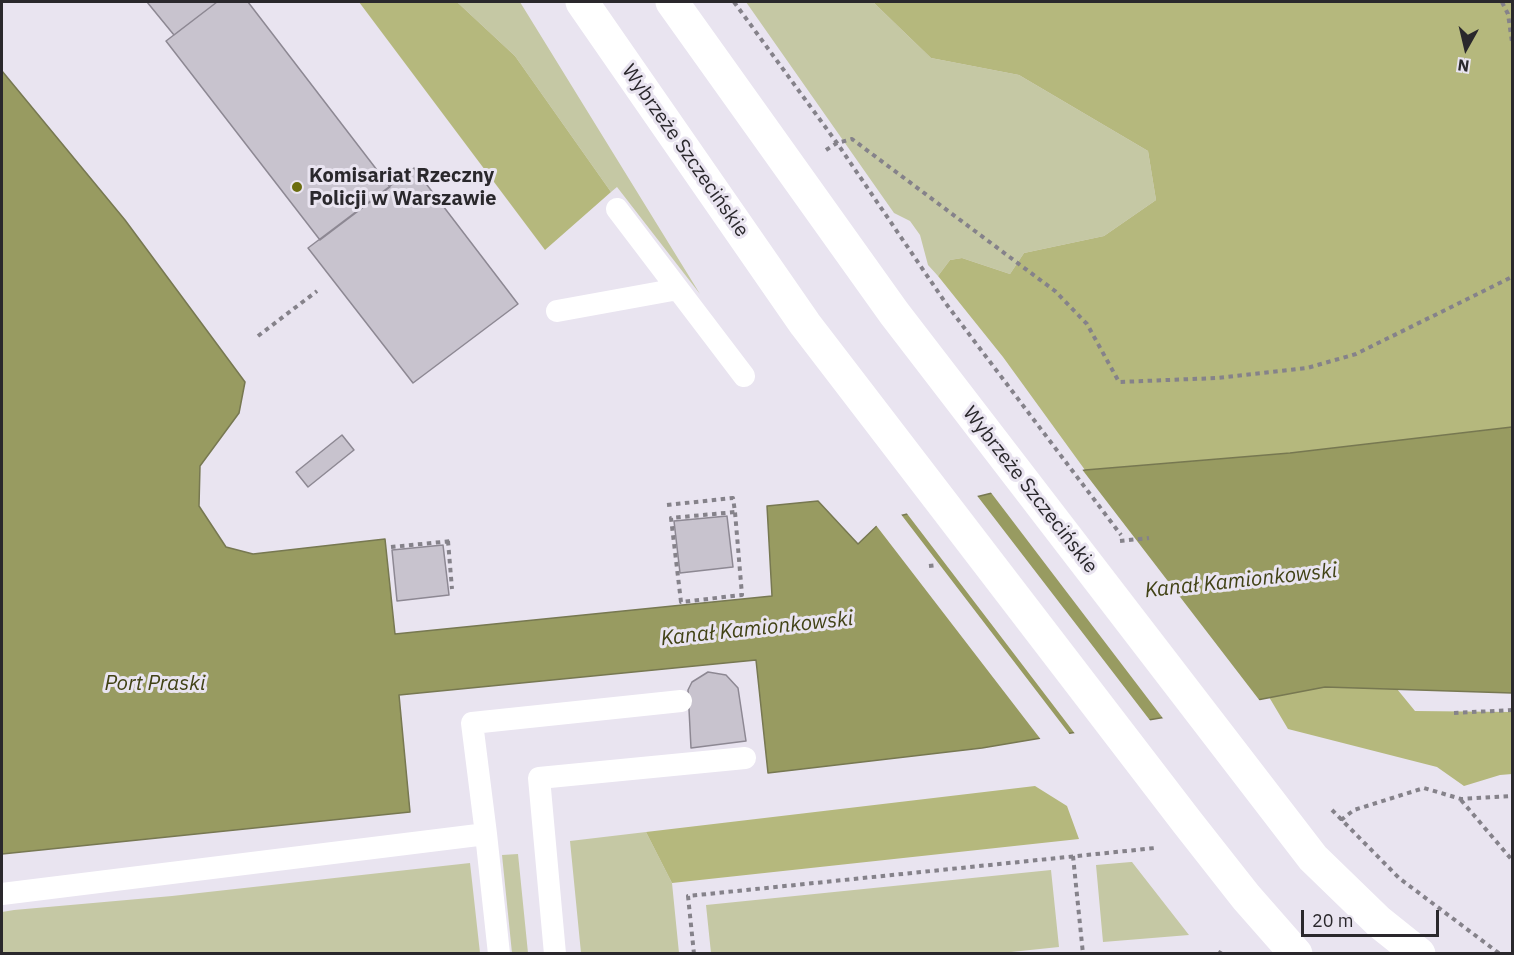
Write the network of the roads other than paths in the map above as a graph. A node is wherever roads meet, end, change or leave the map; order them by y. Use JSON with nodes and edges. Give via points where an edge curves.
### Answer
{"nodes":[{"id":1,"x":582,"y":2,"type":"edge"},
{"id":2,"x":672,"y":2,"type":"edge"},
{"id":3,"x":617,"y":209,"type":"dead end"},
{"id":4,"x":678,"y":289,"type":"junction"},
{"id":5,"x":557,"y":311,"type":"dead end"},
{"id":6,"x":744,"y":376,"type":"dead end"},
{"id":7,"x":681,"y":701,"type":"dead end"},
{"id":8,"x":745,"y":758,"type":"dead end"},
{"id":9,"x":486,"y":834,"type":"junction"},
{"id":10,"x":2,"y":894,"type":"edge"},
{"id":11,"x":499,"y":954,"type":"edge"},
{"id":12,"x":555,"y":954,"type":"edge"},
{"id":13,"x":1296,"y":954,"type":"edge"},
{"id":14,"x":1419,"y":954,"type":"edge"}],
"edges":[{"from":1,"to":13,"type":"main road","name":"Wybrzeże Szczecińskie","via":[[805,324],[1246,897]]},
{"from":2,"to":14,"type":"main road","name":"Wybrzeże Szczecińskie","via":[[894,313],[1313,858],[1379,922]]},
{"from":3,"to":4,"type":"lane"},
{"from":4,"to":5,"type":"lane"},
{"from":4,"to":6,"type":"lane"},
{"from":7,"to":9,"type":"lane","via":[[472,723]]},
{"from":8,"to":12,"type":"lane","via":[[539,778]]},
{"from":9,"to":10,"type":"lane"},
{"from":9,"to":11,"type":"lane"}]}
